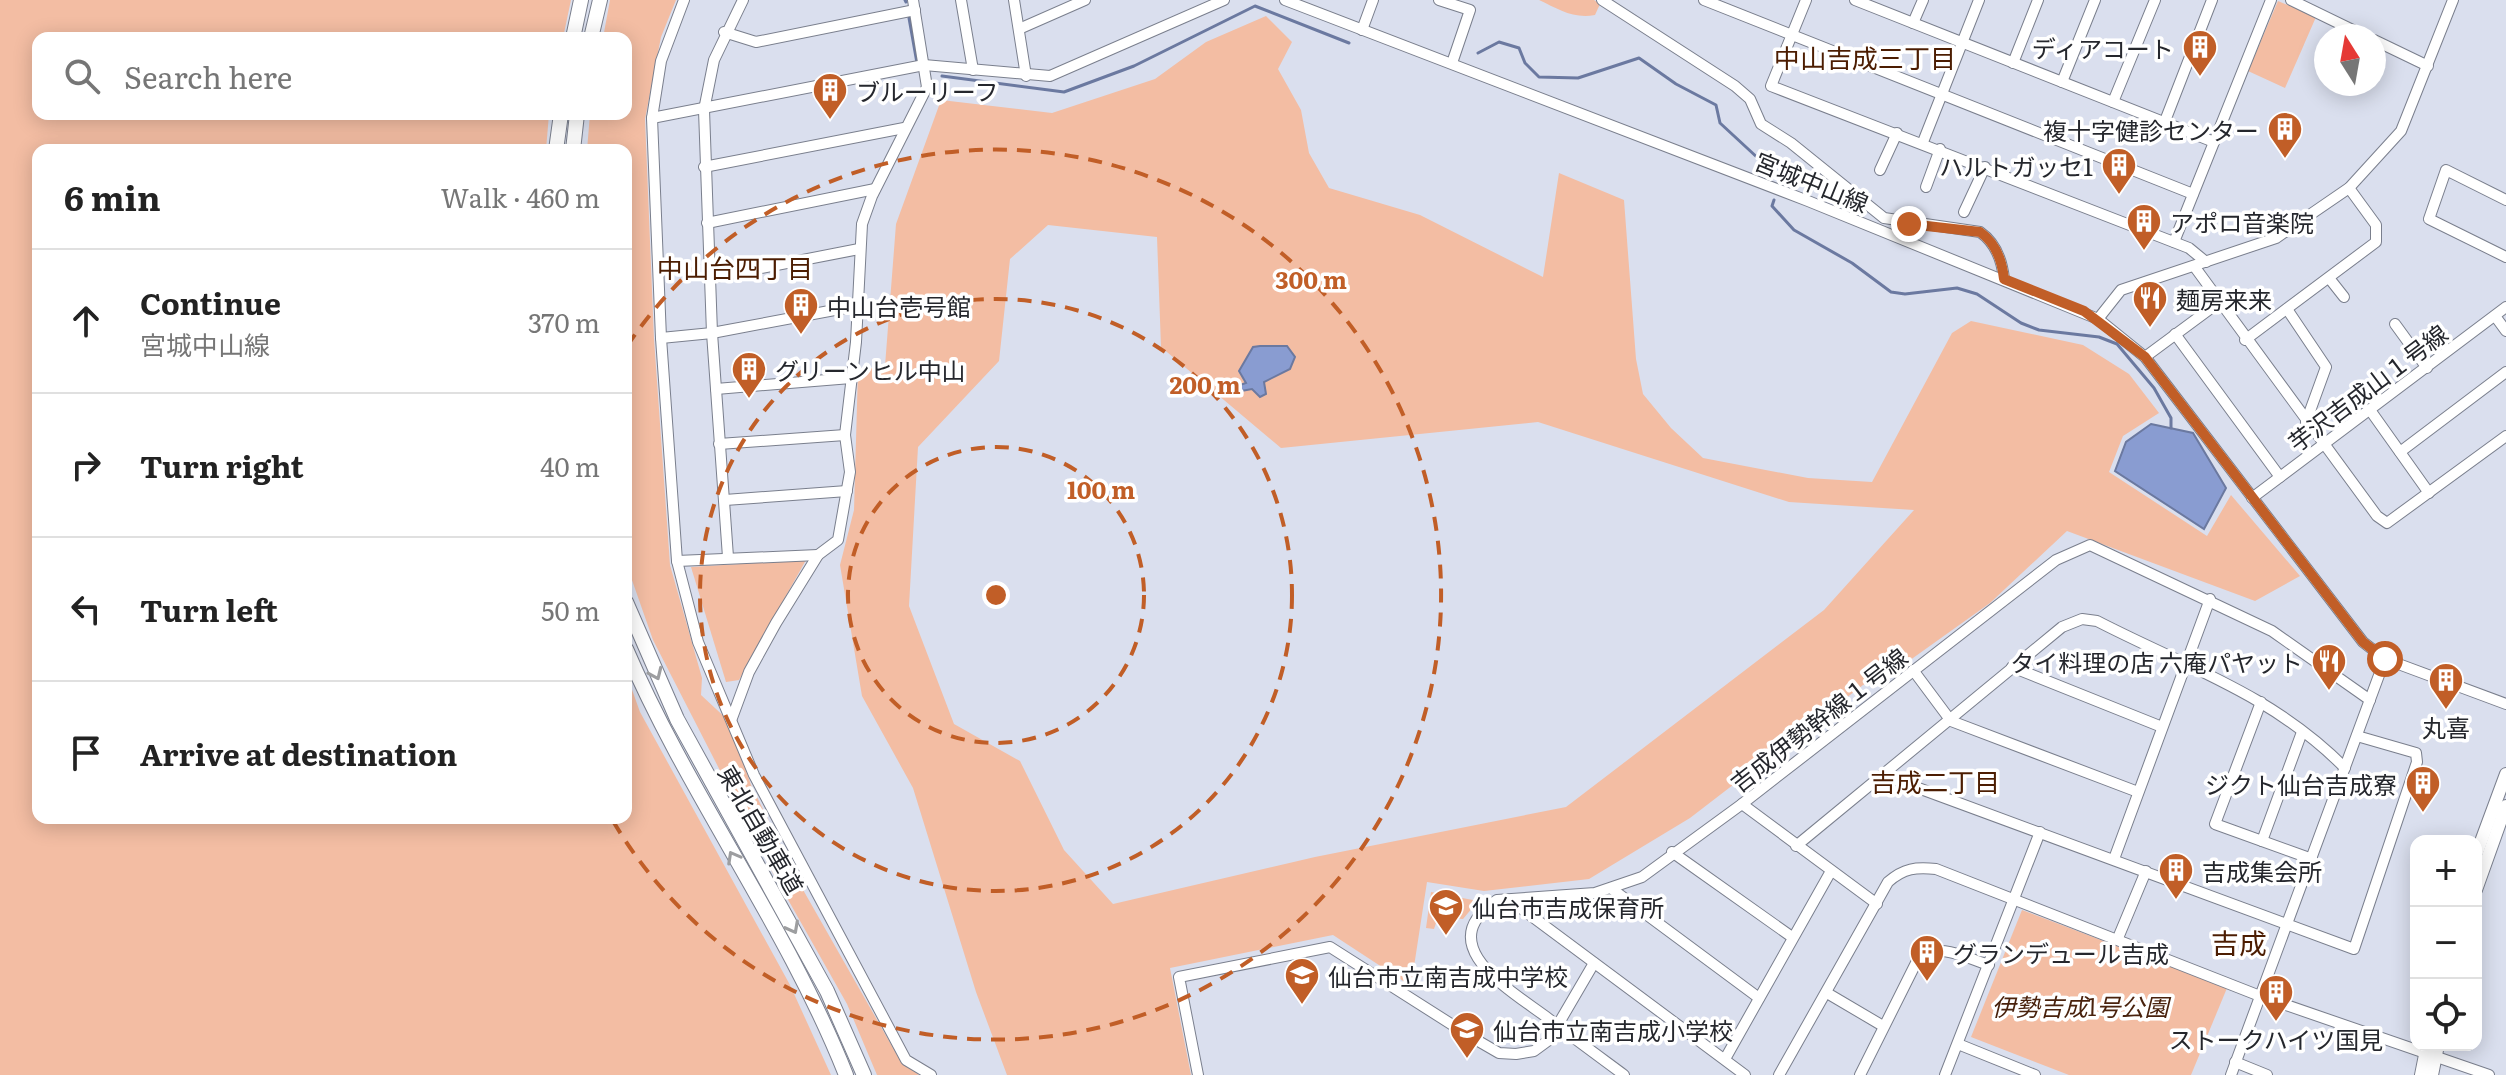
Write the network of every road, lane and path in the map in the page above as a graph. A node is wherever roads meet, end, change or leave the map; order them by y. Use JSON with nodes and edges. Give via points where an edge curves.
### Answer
{"nodes":[{"id":1,"x":581,"y":0,"type":"edge"},
{"id":2,"x":600,"y":0,"type":"edge"},
{"id":3,"x":684,"y":0,"type":"edge"},
{"id":4,"x":743,"y":0,"type":"edge"},
{"id":5,"x":961,"y":0,"type":"edge"},
{"id":6,"x":1014,"y":0,"type":"edge"},
{"id":7,"x":1085,"y":0,"type":"edge"},
{"id":8,"x":1224,"y":0,"type":"edge"},
{"id":9,"x":1285,"y":0,"type":"edge"},
{"id":10,"x":1373,"y":0,"type":"edge"},
{"id":11,"x":1442,"y":0,"type":"edge"},
{"id":12,"x":1602,"y":0,"type":"edge"},
{"id":13,"x":1704,"y":0,"type":"edge"},
{"id":14,"x":1806,"y":0,"type":"edge"},
{"id":15,"x":1923,"y":0,"type":"edge"},
{"id":16,"x":1979,"y":0,"type":"edge"},
{"id":17,"x":2038,"y":0,"type":"edge"},
{"id":18,"x":2095,"y":0,"type":"edge"},
{"id":19,"x":2155,"y":0,"type":"edge"},
{"id":20,"x":2212,"y":0,"type":"edge"},
{"id":21,"x":2271,"y":0,"type":"edge"},
{"id":22,"x":2291,"y":0,"type":"edge"},
{"id":23,"x":2453,"y":0,"type":"edge"},
{"id":24,"x":1860,"y":1,"type":"edge"},
{"id":25,"x":914,"y":5,"type":"edge"},
{"id":26,"x":1913,"y":23,"type":"junction"},
{"id":27,"x":2340,"y":24,"type":"edge"},
{"id":28,"x":1019,"y":29,"type":"junction"},
{"id":29,"x":1362,"y":30,"type":"junction"},
{"id":30,"x":574,"y":32,"type":"edge"},
{"id":31,"x":592,"y":32,"type":"edge"},
{"id":32,"x":724,"y":32,"type":"junction"},
{"id":33,"x":1792,"y":35,"type":"junction"},
{"id":34,"x":1962,"y":43,"type":"junction"},
{"id":35,"x":2386,"y":46,"type":"edge"},
{"id":36,"x":1452,"y":63,"type":"junction"},
{"id":37,"x":2013,"y":63,"type":"junction"},
{"id":38,"x":924,"y":65,"type":"junction"},
{"id":39,"x":2428,"y":66,"type":"junction"},
{"id":40,"x":973,"y":70,"type":"junction"},
{"id":41,"x":1026,"y":76,"type":"junction"},
{"id":42,"x":2062,"y":82,"type":"junction"},
{"id":43,"x":1943,"y":92,"type":"junction"},
{"id":44,"x":2113,"y":102,"type":"junction"},
{"id":45,"x":704,"y":110,"type":"junction"},
{"id":46,"x":652,"y":118,"type":"junction"},
{"id":47,"x":560,"y":120,"type":"edge"},
{"id":48,"x":576,"y":120,"type":"edge"},
{"id":49,"x":2165,"y":121,"type":"junction"},
{"id":50,"x":904,"y":128,"type":"junction"},
{"id":51,"x":1897,"y":133,"type":"junction"},
{"id":52,"x":1923,"y":142,"type":"junction"},
{"id":53,"x":2214,"y":142,"type":"junction"},
{"id":54,"x":557,"y":144,"type":"edge"},
{"id":55,"x":574,"y":144,"type":"edge"},
{"id":56,"x":1940,"y":149,"type":"junction"},
{"id":57,"x":704,"y":167,"type":"junction"},
{"id":58,"x":1985,"y":167,"type":"junction"},
{"id":59,"x":1880,"y":170,"type":"dead end"},
{"id":60,"x":1926,"y":187,"type":"dead end"},
{"id":61,"x":2349,"y":188,"type":"junction"},
{"id":62,"x":875,"y":189,"type":"junction"},
{"id":63,"x":2193,"y":194,"type":"junction"},
{"id":64,"x":2506,"y":200,"type":"edge"},
{"id":65,"x":1964,"y":212,"type":"dead end"},
{"id":66,"x":707,"y":223,"type":"junction"},
{"id":67,"x":2174,"y":242,"type":"junction"},
{"id":68,"x":859,"y":249,"type":"junction"},
{"id":69,"x":2506,"y":257,"type":"edge"},
{"id":70,"x":2206,"y":262,"type":"junction"},
{"id":71,"x":2194,"y":266,"type":"junction"},
{"id":72,"x":710,"y":278,"type":"junction"},
{"id":73,"x":2329,"y":278,"type":"junction"},
{"id":74,"x":2004,"y":279,"type":"junction"},
{"id":75,"x":2344,"y":297,"type":"dead end"},
{"id":76,"x":2218,"y":303,"type":"junction"},
{"id":77,"x":856,"y":306,"type":"junction"},
{"id":78,"x":2506,"y":307,"type":"edge"},
{"id":79,"x":2287,"y":309,"type":"junction"},
{"id":80,"x":2495,"y":316,"type":"junction"},
{"id":81,"x":2098,"y":319,"type":"junction"},
{"id":82,"x":2395,"y":324,"type":"dead end"},
{"id":83,"x":2506,"y":331,"type":"edge"},
{"id":84,"x":712,"y":333,"type":"junction"},
{"id":85,"x":2175,"y":334,"type":"junction"},
{"id":86,"x":661,"y":338,"type":"junction"},
{"id":87,"x":2245,"y":340,"type":"junction"},
{"id":88,"x":2145,"y":357,"type":"junction"},
{"id":89,"x":2427,"y":368,"type":"junction"},
{"id":90,"x":2506,"y":372,"type":"edge"},
{"id":91,"x":851,"y":378,"type":"junction"},
{"id":92,"x":716,"y":389,"type":"junction"},
{"id":93,"x":2370,"y":410,"type":"junction"},
{"id":94,"x":2306,"y":422,"type":"junction"},
{"id":95,"x":845,"y":435,"type":"junction"},
{"id":96,"x":2506,"y":436,"type":"edge"},
{"id":97,"x":719,"y":444,"type":"junction"},
{"id":98,"x":2322,"y":445,"type":"junction"},
{"id":99,"x":2400,"y":452,"type":"junction"},
{"id":100,"x":2280,"y":477,"type":"junction"},
{"id":101,"x":847,"y":491,"type":"junction"},
{"id":102,"x":2429,"y":493,"type":"junction"},
{"id":103,"x":2252,"y":498,"type":"junction"},
{"id":104,"x":725,"y":500,"type":"junction"},
{"id":105,"x":818,"y":555,"type":"junction"},
{"id":106,"x":728,"y":557,"type":"junction"},
{"id":107,"x":677,"y":561,"type":"junction"},
{"id":108,"x":2210,"y":599,"type":"junction"},
{"id":109,"x":632,"y":615,"type":"edge"},
{"id":110,"x":2385,"y":659,"type":"junction"},
{"id":111,"x":632,"y":661,"type":"edge"},
{"id":112,"x":2187,"y":663,"type":"junction"},
{"id":113,"x":2012,"y":667,"type":"junction"},
{"id":114,"x":1913,"y":670,"type":"junction"},
{"id":115,"x":2370,"y":700,"type":"junction"},
{"id":116,"x":2261,"y":702,"type":"junction"},
{"id":117,"x":2506,"y":704,"type":"edge"},
{"id":118,"x":732,"y":718,"type":"junction"},
{"id":119,"x":1951,"y":721,"type":"junction"},
{"id":120,"x":2162,"y":727,"type":"junction"},
{"id":121,"x":2302,"y":732,"type":"junction"},
{"id":122,"x":2357,"y":736,"type":"junction"},
{"id":123,"x":2345,"y":768,"type":"junction"},
{"id":124,"x":2506,"y":774,"type":"edge"},
{"id":125,"x":1883,"y":775,"type":"junction"},
{"id":126,"x":2138,"y":792,"type":"junction"},
{"id":127,"x":1742,"y":804,"type":"junction"},
{"id":128,"x":2506,"y":806,"type":"edge"},
{"id":129,"x":2040,"y":832,"type":"junction"},
{"id":130,"x":2482,"y":839,"type":"edge"},
{"id":131,"x":2262,"y":841,"type":"junction"},
{"id":132,"x":1796,"y":846,"type":"junction"},
{"id":133,"x":1672,"y":852,"type":"junction"},
{"id":134,"x":2114,"y":859,"type":"junction"},
{"id":135,"x":2312,"y":859,"type":"junction"},
{"id":136,"x":1831,"y":871,"type":"junction"},
{"id":137,"x":2146,"y":871,"type":"junction"},
{"id":138,"x":2482,"y":873,"type":"edge"},
{"id":139,"x":1612,"y":889,"type":"junction"},
{"id":140,"x":2014,"y":899,"type":"junction"},
{"id":141,"x":1510,"y":900,"type":"junction"},
{"id":142,"x":1877,"y":904,"type":"junction"},
{"id":143,"x":2288,"y":924,"type":"junction"},
{"id":144,"x":1792,"y":937,"type":"junction"},
{"id":145,"x":2118,"y":938,"type":"junction"},
{"id":146,"x":1594,"y":963,"type":"junction"},
{"id":147,"x":1989,"y":965,"type":"junction"},
{"id":148,"x":1827,"y":993,"type":"junction"},
{"id":149,"x":2260,"y":996,"type":"junction"},
{"id":150,"x":1759,"y":998,"type":"junction"},
{"id":151,"x":1558,"y":1026,"type":"junction"},
{"id":152,"x":1883,"y":1026,"type":"junction"},
{"id":153,"x":1958,"y":1044,"type":"junction"},
{"id":154,"x":2429,"y":1053,"type":"edge"},
{"id":155,"x":1725,"y":1059,"type":"junction"},
{"id":156,"x":2235,"y":1062,"type":"junction"},
{"id":157,"x":2028,"y":1074,"type":"edge"},
{"id":158,"x":846,"y":1075,"type":"edge"},
{"id":159,"x":864,"y":1075,"type":"edge"},
{"id":160,"x":931,"y":1075,"type":"edge"},
{"id":161,"x":1198,"y":1075,"type":"edge"},
{"id":162,"x":1624,"y":1075,"type":"edge"},
{"id":163,"x":1745,"y":1075,"type":"edge"},
{"id":164,"x":1779,"y":1075,"type":"edge"},
{"id":165,"x":1860,"y":1075,"type":"edge"},
{"id":166,"x":1945,"y":1075,"type":"edge"},
{"id":167,"x":2231,"y":1075,"type":"edge"},
{"id":168,"x":2267,"y":1075,"type":"edge"},
{"id":169,"x":2421,"y":1075,"type":"edge"},
{"id":170,"x":2432,"y":1075,"type":"edge"},
{"id":171,"x":2489,"y":1075,"type":"edge"}],
"edges":[{"from":1,"to":30,"type":"highway"},
{"from":2,"to":31,"type":"highway"},
{"from":3,"to":46,"type":"street","via":[[661,61]]},
{"from":4,"to":32,"type":"street"},
{"from":5,"to":40,"type":"street"},
{"from":6,"to":28,"type":"street"},
{"from":7,"to":28,"type":"street"},
{"from":8,"to":41,"type":"street","via":[[1050,76]]},
{"from":9,"to":29,"type":"street","name":"宮城中山線"},
{"from":10,"to":29,"type":"street"},
{"from":11,"to":36,"type":"street","via":[[1470,10]]},
{"from":12,"to":74,"type":"street","via":[[1735,86],[1750,99],[1761,124],[1884,218],[1980,232],[1989,238]]},
{"from":13,"to":33,"type":"street"},
{"from":14,"to":33,"type":"street"},
{"from":15,"to":26,"type":"street"},
{"from":16,"to":34,"type":"street"},
{"from":17,"to":37,"type":"street"},
{"from":18,"to":42,"type":"street"},
{"from":19,"to":44,"type":"street"},
{"from":20,"to":49,"type":"street"},
{"from":21,"to":53,"type":"street"},
{"from":22,"to":27,"type":"street"},
{"from":23,"to":39,"type":"street"},
{"from":24,"to":26,"type":"street"},
{"from":25,"to":32,"type":"street","via":[[756,42]]},
{"from":25,"to":38,"type":"street"},
{"from":26,"to":34,"type":"street"},
{"from":28,"to":41,"type":"street"},
{"from":29,"to":36,"type":"street","name":"宮城中山線"},
{"from":32,"to":45,"type":"street"},
{"from":33,"to":43,"type":"street"},
{"from":33,"to":51,"type":"street","via":[[1771,86]]},
{"from":34,"to":37,"type":"street"},
{"from":34,"to":43,"type":"street"},
{"from":35,"to":39,"type":"street"},
{"from":36,"to":74,"type":"street","name":"宮城中山線"},
{"from":37,"to":42,"type":"street"},
{"from":38,"to":40,"type":"street"},
{"from":38,"to":45,"type":"street"},
{"from":38,"to":50,"type":"street","via":[[927,87]]},
{"from":39,"to":61,"type":"street","via":[[2401,131]]},
{"from":40,"to":41,"type":"street"},
{"from":42,"to":44,"type":"street"},
{"from":43,"to":52,"type":"street"},
{"from":43,"to":63,"type":"street"},
{"from":44,"to":49,"type":"street"},
{"from":45,"to":46,"type":"street"},
{"from":45,"to":57,"type":"street"},
{"from":46,"to":86,"type":"street"},
{"from":47,"to":54,"type":"highway"},
{"from":48,"to":55,"type":"highway"},
{"from":49,"to":53,"type":"street"},
{"from":50,"to":57,"type":"street"},
{"from":50,"to":62,"type":"street"},
{"from":51,"to":52,"type":"street"},
{"from":51,"to":59,"type":"street"},
{"from":52,"to":56,"type":"street"},
{"from":53,"to":63,"type":"street"},
{"from":56,"to":58,"type":"street"},
{"from":56,"to":60,"type":"street"},
{"from":57,"to":66,"type":"street"},
{"from":58,"to":65,"type":"street"},
{"from":58,"to":67,"type":"street"},
{"from":61,"to":70,"type":"street","via":[[2276,238]]},
{"from":61,"to":73,"type":"street","via":[[2378,232],[2369,249]]},
{"from":62,"to":66,"type":"street"},
{"from":62,"to":68,"type":"street"},
{"from":63,"to":67,"type":"street"},
{"from":64,"to":69,"type":"street","via":[[2446,170],[2429,219]]},
{"from":66,"to":72,"type":"street"},
{"from":67,"to":70,"type":"street"},
{"from":68,"to":72,"type":"street"},
{"from":68,"to":77,"type":"street"},
{"from":70,"to":71,"type":"street"},
{"from":71,"to":76,"type":"street"},
{"from":71,"to":81,"type":"street","via":[[2121,290]]},
{"from":72,"to":84,"type":"street"},
{"from":73,"to":75,"type":"street"},
{"from":73,"to":79,"type":"street"},
{"from":74,"to":81,"type":"street","name":"宮城中山線"},
{"from":76,"to":85,"type":"street"},
{"from":76,"to":87,"type":"street"},
{"from":77,"to":84,"type":"street"},
{"from":77,"to":91,"type":"street"},
{"from":78,"to":80,"type":"street","name":"芋沢吉成山１号線"},
{"from":79,"to":87,"type":"street"},
{"from":79,"to":94,"type":"street","via":[[2326,367]]},
{"from":80,"to":83,"type":"street"},
{"from":80,"to":89,"type":"street","name":"芋沢吉成山１号線"},
{"from":81,"to":88,"type":"street","name":"宮城中山線"},
{"from":82,"to":89,"type":"street"},
{"from":84,"to":86,"type":"street"},
{"from":84,"to":92,"type":"street"},
{"from":85,"to":88,"type":"street"},
{"from":85,"to":100,"type":"street"},
{"from":86,"to":107,"type":"street"},
{"from":87,"to":94,"type":"street"},
{"from":88,"to":103,"type":"street","name":"宮城中山線"},
{"from":89,"to":93,"type":"street","name":"芋沢吉成山１号線"},
{"from":90,"to":99,"type":"street"},
{"from":91,"to":92,"type":"street"},
{"from":91,"to":95,"type":"street"},
{"from":92,"to":97,"type":"street"},
{"from":93,"to":98,"type":"street","name":"芋沢吉成山１号線"},
{"from":93,"to":99,"type":"street"},
{"from":94,"to":98,"type":"street"},
{"from":95,"to":97,"type":"street"},
{"from":95,"to":101,"type":"street"},
{"from":96,"to":102,"type":"street"},
{"from":97,"to":104,"type":"street"},
{"from":98,"to":100,"type":"street","name":"芋沢吉成山１号線"},
{"from":98,"to":102,"type":"street","via":[[2387,523]]},
{"from":99,"to":102,"type":"street"},
{"from":100,"to":103,"type":"street","name":"芋沢吉成山１号線"},
{"from":101,"to":104,"type":"street"},
{"from":101,"to":105,"type":"street","via":[[838,540]]},
{"from":103,"to":110,"type":"street","name":"宮城中山線","via":[[2363,642]]},
{"from":104,"to":106,"type":"street"},
{"from":105,"to":106,"type":"street"},
{"from":105,"to":118,"type":"street","via":[[749,672]]},
{"from":106,"to":107,"type":"street"},
{"from":107,"to":118,"type":"street","via":[[698,642]]},
{"from":108,"to":112,"type":"street"},
{"from":108,"to":114,"type":"street","name":"吉成伊勢幹線１号線","via":[[2090,545],[2077,548]]},
{"from":108,"to":115,"type":"street","name":"吉成伊勢幹線１号線","via":[[2272,631]]},
{"from":109,"to":159,"type":"highway","name":"東北自動車道","one_way":true,"via":[[691,747],[827,991]]},
{"from":110,"to":115,"type":"street"},
{"from":110,"to":117,"type":"street","name":"宮城中山線"},
{"from":158,"to":111,"type":"highway","name":"東北自動車道","one_way":true,"via":[[798,971],[689,778]]},
{"from":112,"to":113,"type":"street","via":[[2082,619],[2067,624]]},
{"from":112,"to":116,"type":"street"},
{"from":112,"to":120,"type":"street"},
{"from":113,"to":119,"type":"street"},
{"from":113,"to":120,"type":"street"},
{"from":114,"to":119,"type":"street"},
{"from":114,"to":127,"type":"street","name":"吉成伊勢幹線１号線"},
{"from":115,"to":122,"type":"street"},
{"from":116,"to":121,"type":"street"},
{"from":116,"to":131,"type":"street","via":[[2215,824]]},
{"from":118,"to":160,"type":"street","via":[[754,775],[906,1060]]},
{"from":119,"to":125,"type":"street"},
{"from":119,"to":126,"type":"street"},
{"from":120,"to":126,"type":"street"},
{"from":121,"to":123,"type":"street"},
{"from":121,"to":131,"type":"street"},
{"from":122,"to":123,"type":"street"},
{"from":122,"to":143,"type":"street","via":[[2416,753],[2417,762],[2354,949]]},
{"from":123,"to":135,"type":"street"},
{"from":124,"to":130,"type":"main road"},
{"from":125,"to":129,"type":"street"},
{"from":125,"to":132,"type":"street"},
{"from":126,"to":134,"type":"street"},
{"from":127,"to":132,"type":"street"},
{"from":127,"to":133,"type":"street","name":"吉成伊勢幹線１号線"},
{"from":128,"to":138,"type":"main road"},
{"from":129,"to":134,"type":"street"},
{"from":129,"to":140,"type":"street"},
{"from":131,"to":135,"type":"street"},
{"from":132,"to":136,"type":"street"},
{"from":133,"to":139,"type":"street","name":"吉成伊勢幹線１号線","via":[[1642,877]]},
{"from":133,"to":144,"type":"street"},
{"from":134,"to":137,"type":"street"},
{"from":135,"to":143,"type":"street"},
{"from":136,"to":142,"type":"street"},
{"from":136,"to":144,"type":"street"},
{"from":137,"to":143,"type":"street"},
{"from":137,"to":145,"type":"street"},
{"from":139,"to":141,"type":"street","name":"吉成伊勢幹線１号線"},
{"from":139,"to":150,"type":"street"},
{"from":140,"to":142,"type":"street","via":[[1936,869],[1916,867],[1888,882]]},
{"from":140,"to":145,"type":"street"},
{"from":140,"to":147,"type":"street"},
{"from":141,"to":146,"type":"street"},
{"from":141,"to":151,"type":"street","name":"吉成伊勢幹線１号線","via":[[1497,900],[1473,924],[1477,958],[1486,973]]},
{"from":142,"to":148,"type":"street"},
{"from":143,"to":149,"type":"street"},
{"from":144,"to":150,"type":"street"},
{"from":145,"to":149,"type":"street"},
{"from":146,"to":151,"type":"street"},
{"from":146,"to":155,"type":"street"},
{"from":147,"to":152,"type":"street","via":[[1939,949],[1926,952]]},
{"from":147,"to":153,"type":"street"},
{"from":148,"to":152,"type":"street"},
{"from":148,"to":164,"type":"street"},
{"from":149,"to":154,"type":"street"},
{"from":149,"to":156,"type":"street"},
{"from":150,"to":155,"type":"street"},
{"from":151,"to":161,"type":"street","via":[[1534,1051],[1499,1053],[1330,947],[1179,977]]},
{"from":151,"to":162,"type":"street","name":"吉成伊勢幹線１号線"},
{"from":152,"to":165,"type":"street"},
{"from":153,"to":157,"type":"street"},
{"from":153,"to":166,"type":"street"},
{"from":154,"to":169,"type":"main road"},
{"from":154,"to":170,"type":"main road"},
{"from":154,"to":171,"type":"street"},
{"from":155,"to":163,"type":"street"},
{"from":156,"to":167,"type":"street"},
{"from":156,"to":168,"type":"street"}]}
